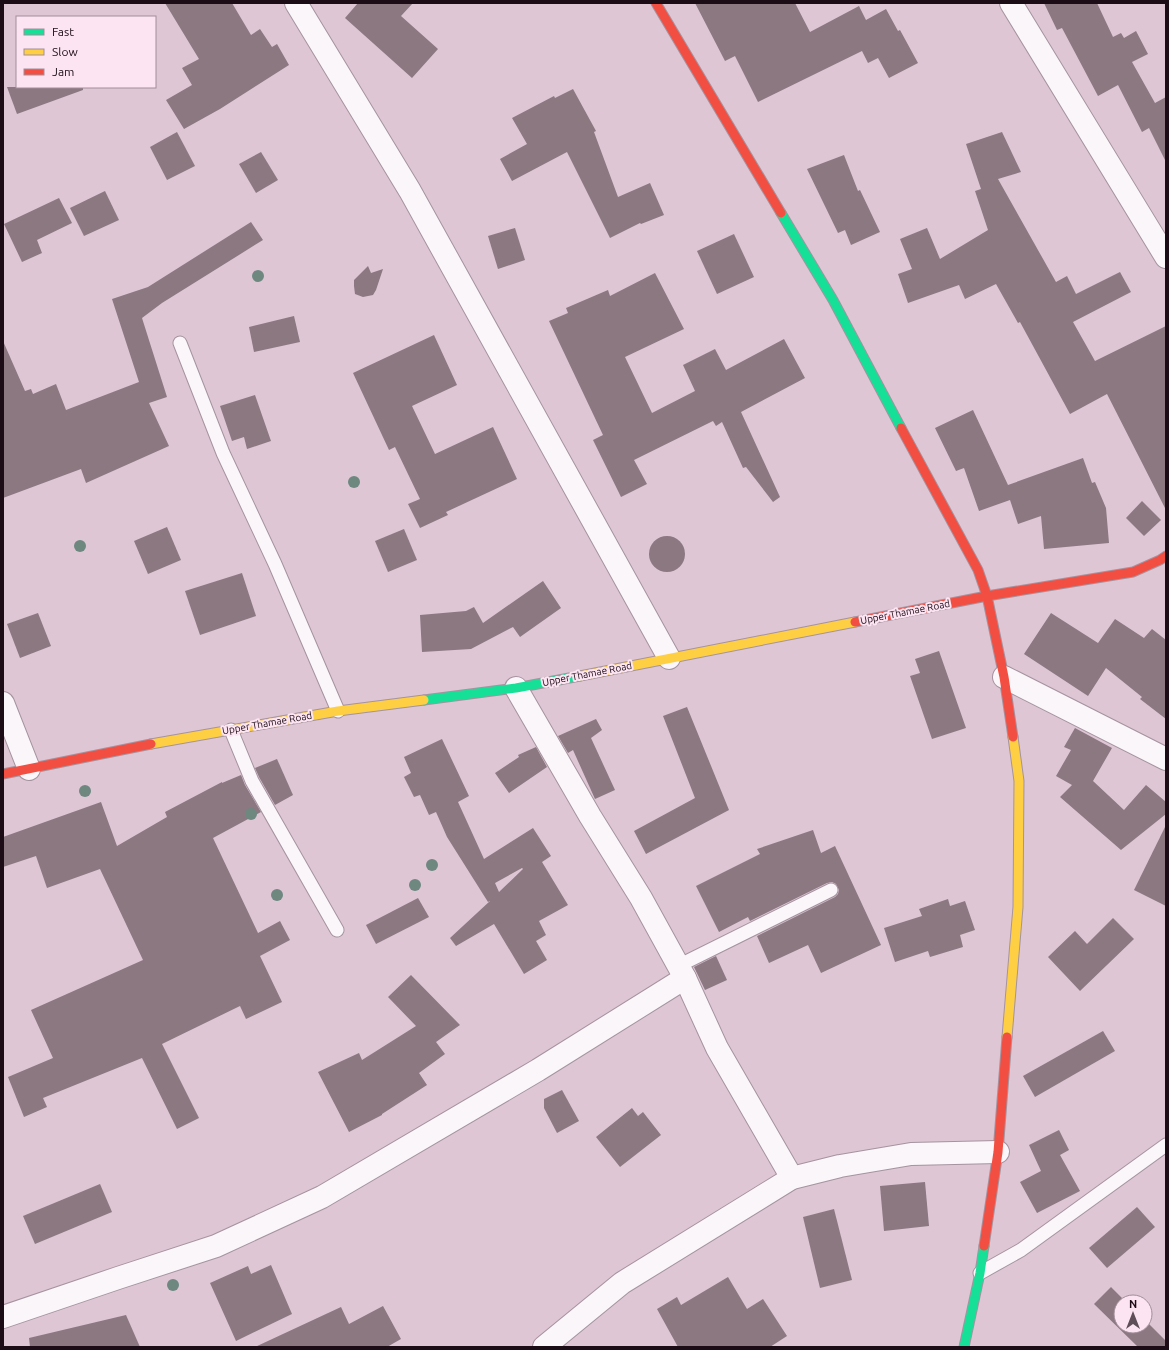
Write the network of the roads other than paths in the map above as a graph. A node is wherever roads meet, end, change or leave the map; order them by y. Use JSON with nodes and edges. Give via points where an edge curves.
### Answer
{"nodes":[{"id":1,"x":296,"y":3,"type":"edge"},
{"id":2,"x":656,"y":3,"type":"edge"},
{"id":3,"x":1011,"y":3,"type":"edge"},
{"id":4,"x":1166,"y":257,"type":"edge"},
{"id":5,"x":180,"y":342,"type":"dead end"},
{"id":6,"x":1166,"y":556,"type":"edge"},
{"id":7,"x":987,"y":596,"type":"junction"},
{"id":8,"x":669,"y":658,"type":"junction"},
{"id":9,"x":1004,"y":678,"type":"junction"},
{"id":10,"x":516,"y":688,"type":"junction"},
{"id":11,"x":3,"y":703,"type":"edge"},
{"id":12,"x":338,"y":711,"type":"junction"},
{"id":13,"x":231,"y":730,"type":"junction"},
{"id":14,"x":1166,"y":759,"type":"edge"},
{"id":15,"x":29,"y":769,"type":"junction"},
{"id":16,"x":3,"y":774,"type":"edge"},
{"id":17,"x":830,"y":890,"type":"dead end"},
{"id":18,"x":337,"y":930,"type":"dead end"},
{"id":19,"x":682,"y":972,"type":"junction"},
{"id":20,"x":1166,"y":1145,"type":"edge"},
{"id":21,"x":998,"y":1152,"type":"junction"},
{"id":22,"x":792,"y":1178,"type":"junction"},
{"id":23,"x":980,"y":1273,"type":"junction"},
{"id":24,"x":3,"y":1317,"type":"edge"},
{"id":25,"x":544,"y":1347,"type":"edge"},
{"id":26,"x":964,"y":1347,"type":"edge"}],
"edges":[{"from":1,"to":8,"type":"street","via":[[410,191]]},
{"from":2,"to":7,"type":"street","via":[[833,300],[978,570]]},
{"from":3,"to":4,"type":"street"},
{"from":5,"to":12,"type":"lane","via":[[223,453],[275,564]]},
{"from":6,"to":7,"type":"street","name":"Upper Thamae Road","via":[[1133,572]]},
{"from":7,"to":8,"type":"street","name":"Upper Thamae Road"},
{"from":7,"to":9,"type":"street"},
{"from":8,"to":10,"type":"street","name":"Upper Thamae Road"},
{"from":9,"to":14,"type":"street"},
{"from":9,"to":21,"type":"street","via":[[1019,781],[1018,899]]},
{"from":10,"to":12,"type":"street","name":"Upper Thamae Road"},
{"from":10,"to":19,"type":"street"},
{"from":11,"to":15,"type":"street"},
{"from":12,"to":13,"type":"street","name":"Upper Thamae Road"},
{"from":13,"to":15,"type":"street","name":"Upper Thamae Road"},
{"from":13,"to":18,"type":"lane","via":[[252,781]]},
{"from":15,"to":16,"type":"street","name":"Upper Thamae Road"},
{"from":17,"to":19,"type":"lane"},
{"from":19,"to":22,"type":"street","via":[[717,1048]]},
{"from":19,"to":24,"type":"street","via":[[538,1070],[322,1197],[216,1246]]},
{"from":20,"to":23,"type":"lane","via":[[1021,1250]]},
{"from":21,"to":22,"type":"street","via":[[911,1154],[840,1166]]},
{"from":21,"to":23,"type":"street"},
{"from":22,"to":25,"type":"street","via":[[622,1283]]},
{"from":23,"to":26,"type":"street"}]}
